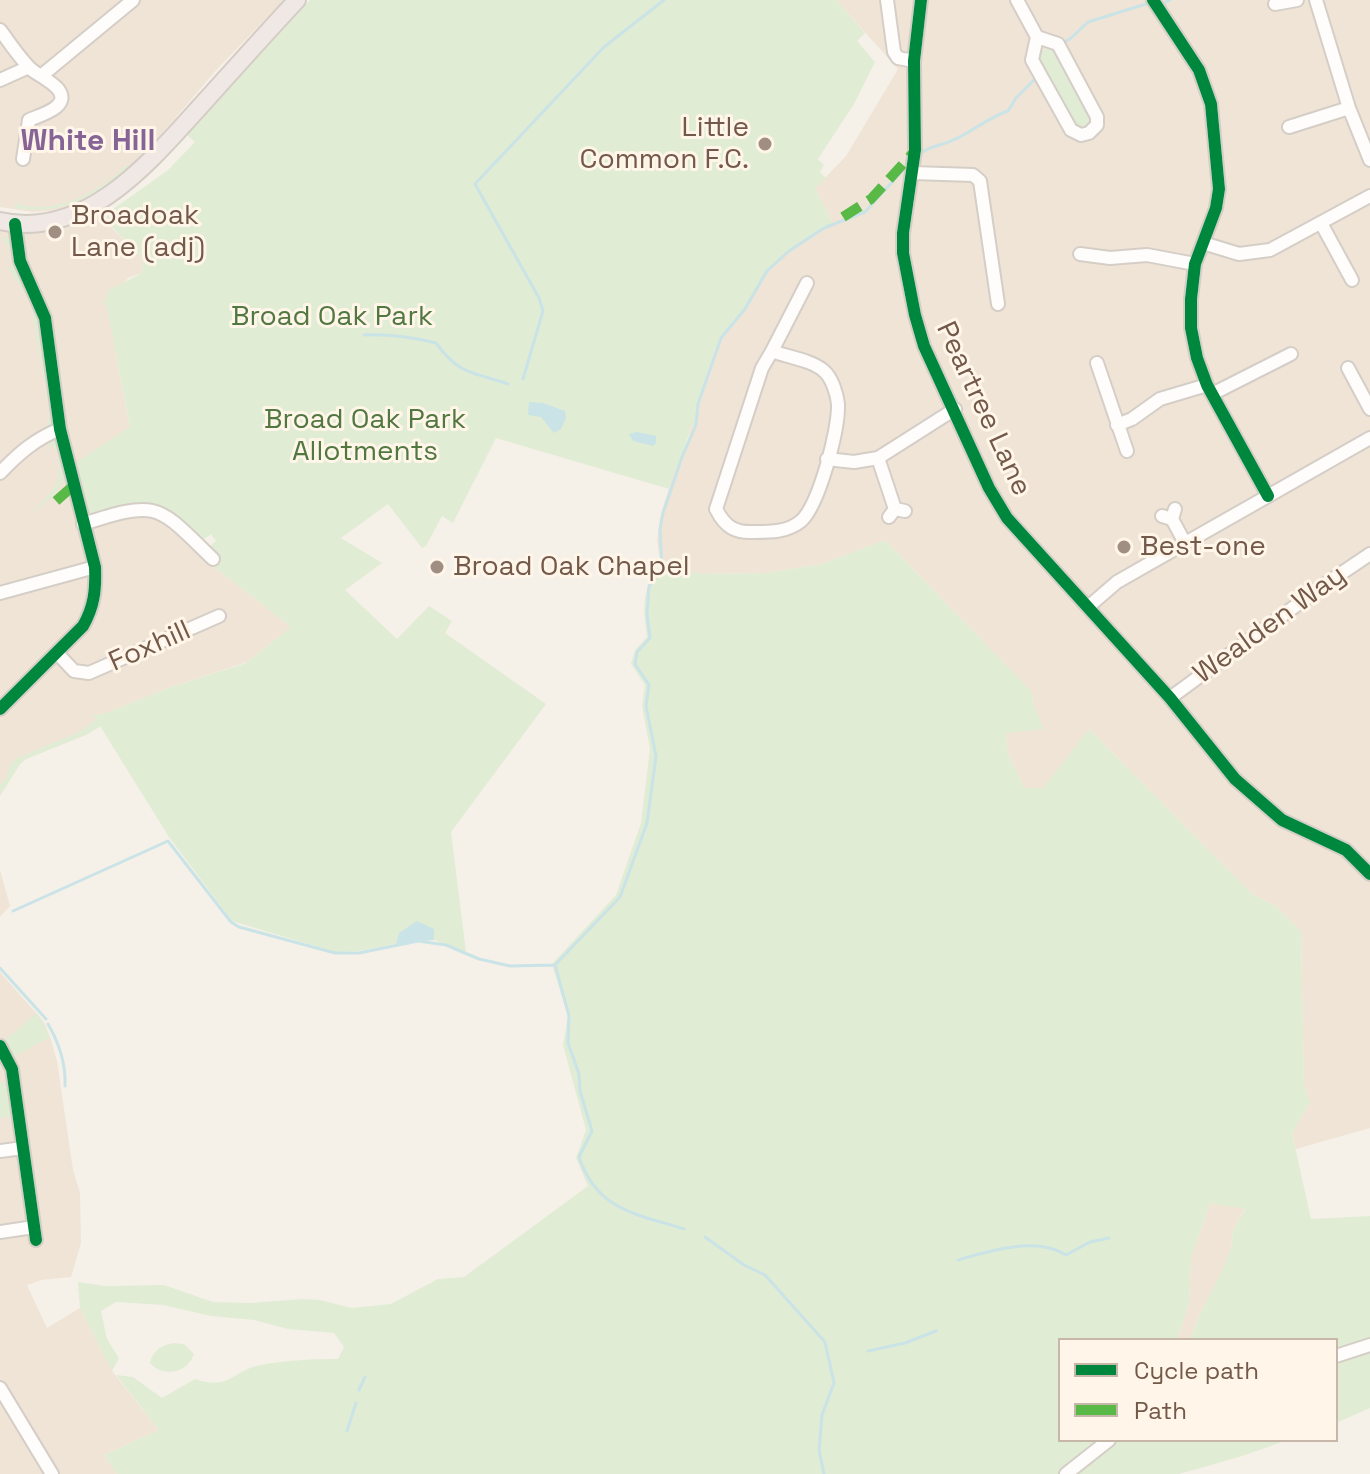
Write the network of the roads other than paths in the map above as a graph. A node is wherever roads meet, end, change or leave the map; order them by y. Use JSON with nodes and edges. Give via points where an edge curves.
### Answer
{"nodes":[{"id":1,"x":133,"y":0,"type":"edge"},
{"id":2,"x":297,"y":0,"type":"edge"},
{"id":3,"x":887,"y":0,"type":"edge"},
{"id":4,"x":921,"y":0,"type":"edge"},
{"id":5,"x":1017,"y":0,"type":"edge"},
{"id":6,"x":1153,"y":0,"type":"edge"},
{"id":7,"x":1297,"y":0,"type":"edge"},
{"id":8,"x":1316,"y":0,"type":"edge"},
{"id":9,"x":1275,"y":6,"type":"edge"},
{"id":10,"x":0,"y":30,"type":"edge"},
{"id":11,"x":1037,"y":37,"type":"junction"},
{"id":12,"x":914,"y":61,"type":"junction"},
{"id":13,"x":29,"y":67,"type":"junction"},
{"id":14,"x":41,"y":76,"type":"junction"},
{"id":15,"x":0,"y":80,"type":"edge"},
{"id":16,"x":1349,"y":108,"type":"junction"},
{"id":17,"x":1289,"y":127,"type":"dead end"},
{"id":18,"x":22,"y":159,"type":"dead end"},
{"id":19,"x":1370,"y":160,"type":"edge"},
{"id":20,"x":913,"y":173,"type":"junction"},
{"id":21,"x":1370,"y":196,"type":"edge"},
{"id":22,"x":8,"y":223,"type":"edge"},
{"id":23,"x":1321,"y":223,"type":"junction"},
{"id":24,"x":1203,"y":243,"type":"junction"},
{"id":25,"x":1080,"y":254,"type":"dead end"},
{"id":26,"x":1195,"y":264,"type":"junction"},
{"id":27,"x":1352,"y":272,"type":"dead end"},
{"id":28,"x":808,"y":291,"type":"dead end"},
{"id":29,"x":998,"y":304,"type":"dead end"},
{"id":30,"x":772,"y":351,"type":"junction"},
{"id":31,"x":1291,"y":354,"type":"dead end"},
{"id":32,"x":1097,"y":363,"type":"dead end"},
{"id":33,"x":1115,"y":373,"type":"dead end"},
{"id":34,"x":1355,"y":373,"type":"dead end"},
{"id":35,"x":1101,"y":377,"type":"junction"},
{"id":36,"x":1209,"y":389,"type":"junction"},
{"id":37,"x":955,"y":409,"type":"junction"},
{"id":38,"x":1370,"y":409,"type":"edge"},
{"id":39,"x":1117,"y":425,"type":"junction"},
{"id":40,"x":60,"y":429,"type":"junction"},
{"id":41,"x":1370,"y":438,"type":"edge"},
{"id":42,"x":1127,"y":451,"type":"dead end"},
{"id":43,"x":878,"y":458,"type":"junction"},
{"id":44,"x":827,"y":459,"type":"junction"},
{"id":45,"x":0,"y":473,"type":"edge"},
{"id":46,"x":1268,"y":496,"type":"junction"},
{"id":47,"x":896,"y":513,"type":"dead end"},
{"id":48,"x":1170,"y":515,"type":"dead end"},
{"id":49,"x":83,"y":524,"type":"junction"},
{"id":50,"x":212,"y":538,"type":"dead end"},
{"id":51,"x":1185,"y":543,"type":"junction"},
{"id":52,"x":202,"y":549,"type":"junction"},
{"id":53,"x":1370,"y":554,"type":"edge"},
{"id":54,"x":213,"y":559,"type":"dead end"},
{"id":55,"x":95,"y":567,"type":"junction"},
{"id":56,"x":0,"y":593,"type":"edge"},
{"id":57,"x":1088,"y":607,"type":"junction"},
{"id":58,"x":219,"y":616,"type":"dead end"},
{"id":59,"x":202,"y":624,"type":"junction"},
{"id":60,"x":209,"y":638,"type":"dead end"},
{"id":61,"x":57,"y":653,"type":"junction"},
{"id":62,"x":1170,"y":698,"type":"junction"},
{"id":63,"x":0,"y":709,"type":"edge"},
{"id":64,"x":1370,"y":874,"type":"edge"},
{"id":65,"x":0,"y":1046,"type":"edge"},
{"id":66,"x":23,"y":1148,"type":"junction"},
{"id":67,"x":0,"y":1151,"type":"edge"},
{"id":68,"x":44,"y":1186,"type":"dead end"},
{"id":69,"x":29,"y":1188,"type":"junction"},
{"id":70,"x":0,"y":1232,"type":"edge"},
{"id":71,"x":1370,"y":1345,"type":"edge"},
{"id":72,"x":1338,"y":1355,"type":"edge"},
{"id":73,"x":0,"y":1388,"type":"edge"},
{"id":74,"x":1106,"y":1442,"type":"edge"},
{"id":75,"x":52,"y":1474,"type":"edge"},
{"id":76,"x":1066,"y":1474,"type":"edge"}],
"edges":[{"from":1,"to":14,"type":"street"},
{"from":2,"to":22,"type":"highway","via":[[133,177],[78,212],[48,222]]},
{"from":3,"to":12,"type":"street","via":[[894,52]]},
{"from":4,"to":12,"type":"street","name":"Peartree Lane"},
{"from":5,"to":11,"type":"street"},
{"from":6,"to":24,"type":"street","via":[[1205,83],[1211,104],[1219,189]]},
{"from":7,"to":9,"type":"street"},
{"from":8,"to":16,"type":"street"},
{"from":10,"to":13,"type":"street"},
{"from":11,"to":11,"type":"street","via":[[1032,60],[1071,130],[1089,133],[1097,117],[1065,56],[1058,44]]},
{"from":12,"to":20,"type":"street","name":"Peartree Lane"},
{"from":13,"to":14,"type":"street"},
{"from":13,"to":15,"type":"street"},
{"from":14,"to":18,"type":"street","via":[[58,89],[60,103],[29,120]]},
{"from":16,"to":17,"type":"street"},
{"from":16,"to":19,"type":"street"},
{"from":20,"to":29,"type":"street","via":[[973,175],[980,181]]},
{"from":20,"to":37,"type":"street","name":"Peartree Lane","via":[[903,253],[924,346]]},
{"from":21,"to":23,"type":"street"},
{"from":22,"to":40,"type":"street","via":[[45,318]]},
{"from":23,"to":24,"type":"street","via":[[1253,254]]},
{"from":23,"to":27,"type":"street"},
{"from":24,"to":26,"type":"street"},
{"from":25,"to":26,"type":"street","via":[[1147,255]]},
{"from":26,"to":36,"type":"street","via":[[1191,328]]},
{"from":28,"to":30,"type":"street"},
{"from":30,"to":44,"type":"street","via":[[820,368],[830,380],[838,403]]},
{"from":30,"to":44,"type":"street","via":[[719,497],[716,509],[721,519],[742,533],[777,532],[798,523],[812,508]]},
{"from":31,"to":36,"type":"street"},
{"from":32,"to":35,"type":"street"},
{"from":33,"to":35,"type":"street"},
{"from":34,"to":38,"type":"street"},
{"from":35,"to":39,"type":"street"},
{"from":36,"to":39,"type":"street","via":[[1160,399]]},
{"from":36,"to":46,"type":"street"},
{"from":37,"to":43,"type":"street"},
{"from":37,"to":57,"type":"street","name":"Peartree Lane","via":[[1007,518]]},
{"from":39,"to":42,"type":"street"},
{"from":40,"to":45,"type":"street","via":[[42,436]]},
{"from":40,"to":49,"type":"street"},
{"from":41,"to":46,"type":"street"},
{"from":43,"to":44,"type":"street"},
{"from":43,"to":47,"type":"street"},
{"from":46,"to":51,"type":"street"},
{"from":48,"to":51,"type":"street"},
{"from":49,"to":52,"type":"street","via":[[125,511],[155,510]]},
{"from":49,"to":55,"type":"street"},
{"from":50,"to":52,"type":"street"},
{"from":51,"to":57,"type":"street","via":[[1117,582]]},
{"from":52,"to":54,"type":"street"},
{"from":53,"to":62,"type":"street","name":"Wealden Way"},
{"from":55,"to":56,"type":"street"},
{"from":55,"to":61,"type":"street","via":[[91,612]]},
{"from":57,"to":62,"type":"street","name":"Peartree Lane"},
{"from":58,"to":59,"type":"street","name":"Foxhill"},
{"from":59,"to":60,"type":"street","name":"Foxhill"},
{"from":59,"to":61,"type":"street","name":"Foxhill","via":[[89,673],[74,671]]},
{"from":61,"to":63,"type":"street"},
{"from":62,"to":64,"type":"street","name":"Peartree Lane","via":[[1235,779],[1268,809],[1346,850]]},
{"from":65,"to":66,"type":"street","via":[[12,1069]]},
{"from":66,"to":67,"type":"street"},
{"from":66,"to":69,"type":"street"},
{"from":68,"to":69,"type":"street"},
{"from":69,"to":70,"type":"street","via":[[35,1234]]},
{"from":71,"to":72,"type":"street"},
{"from":73,"to":75,"type":"street"},
{"from":74,"to":76,"type":"street"}]}
